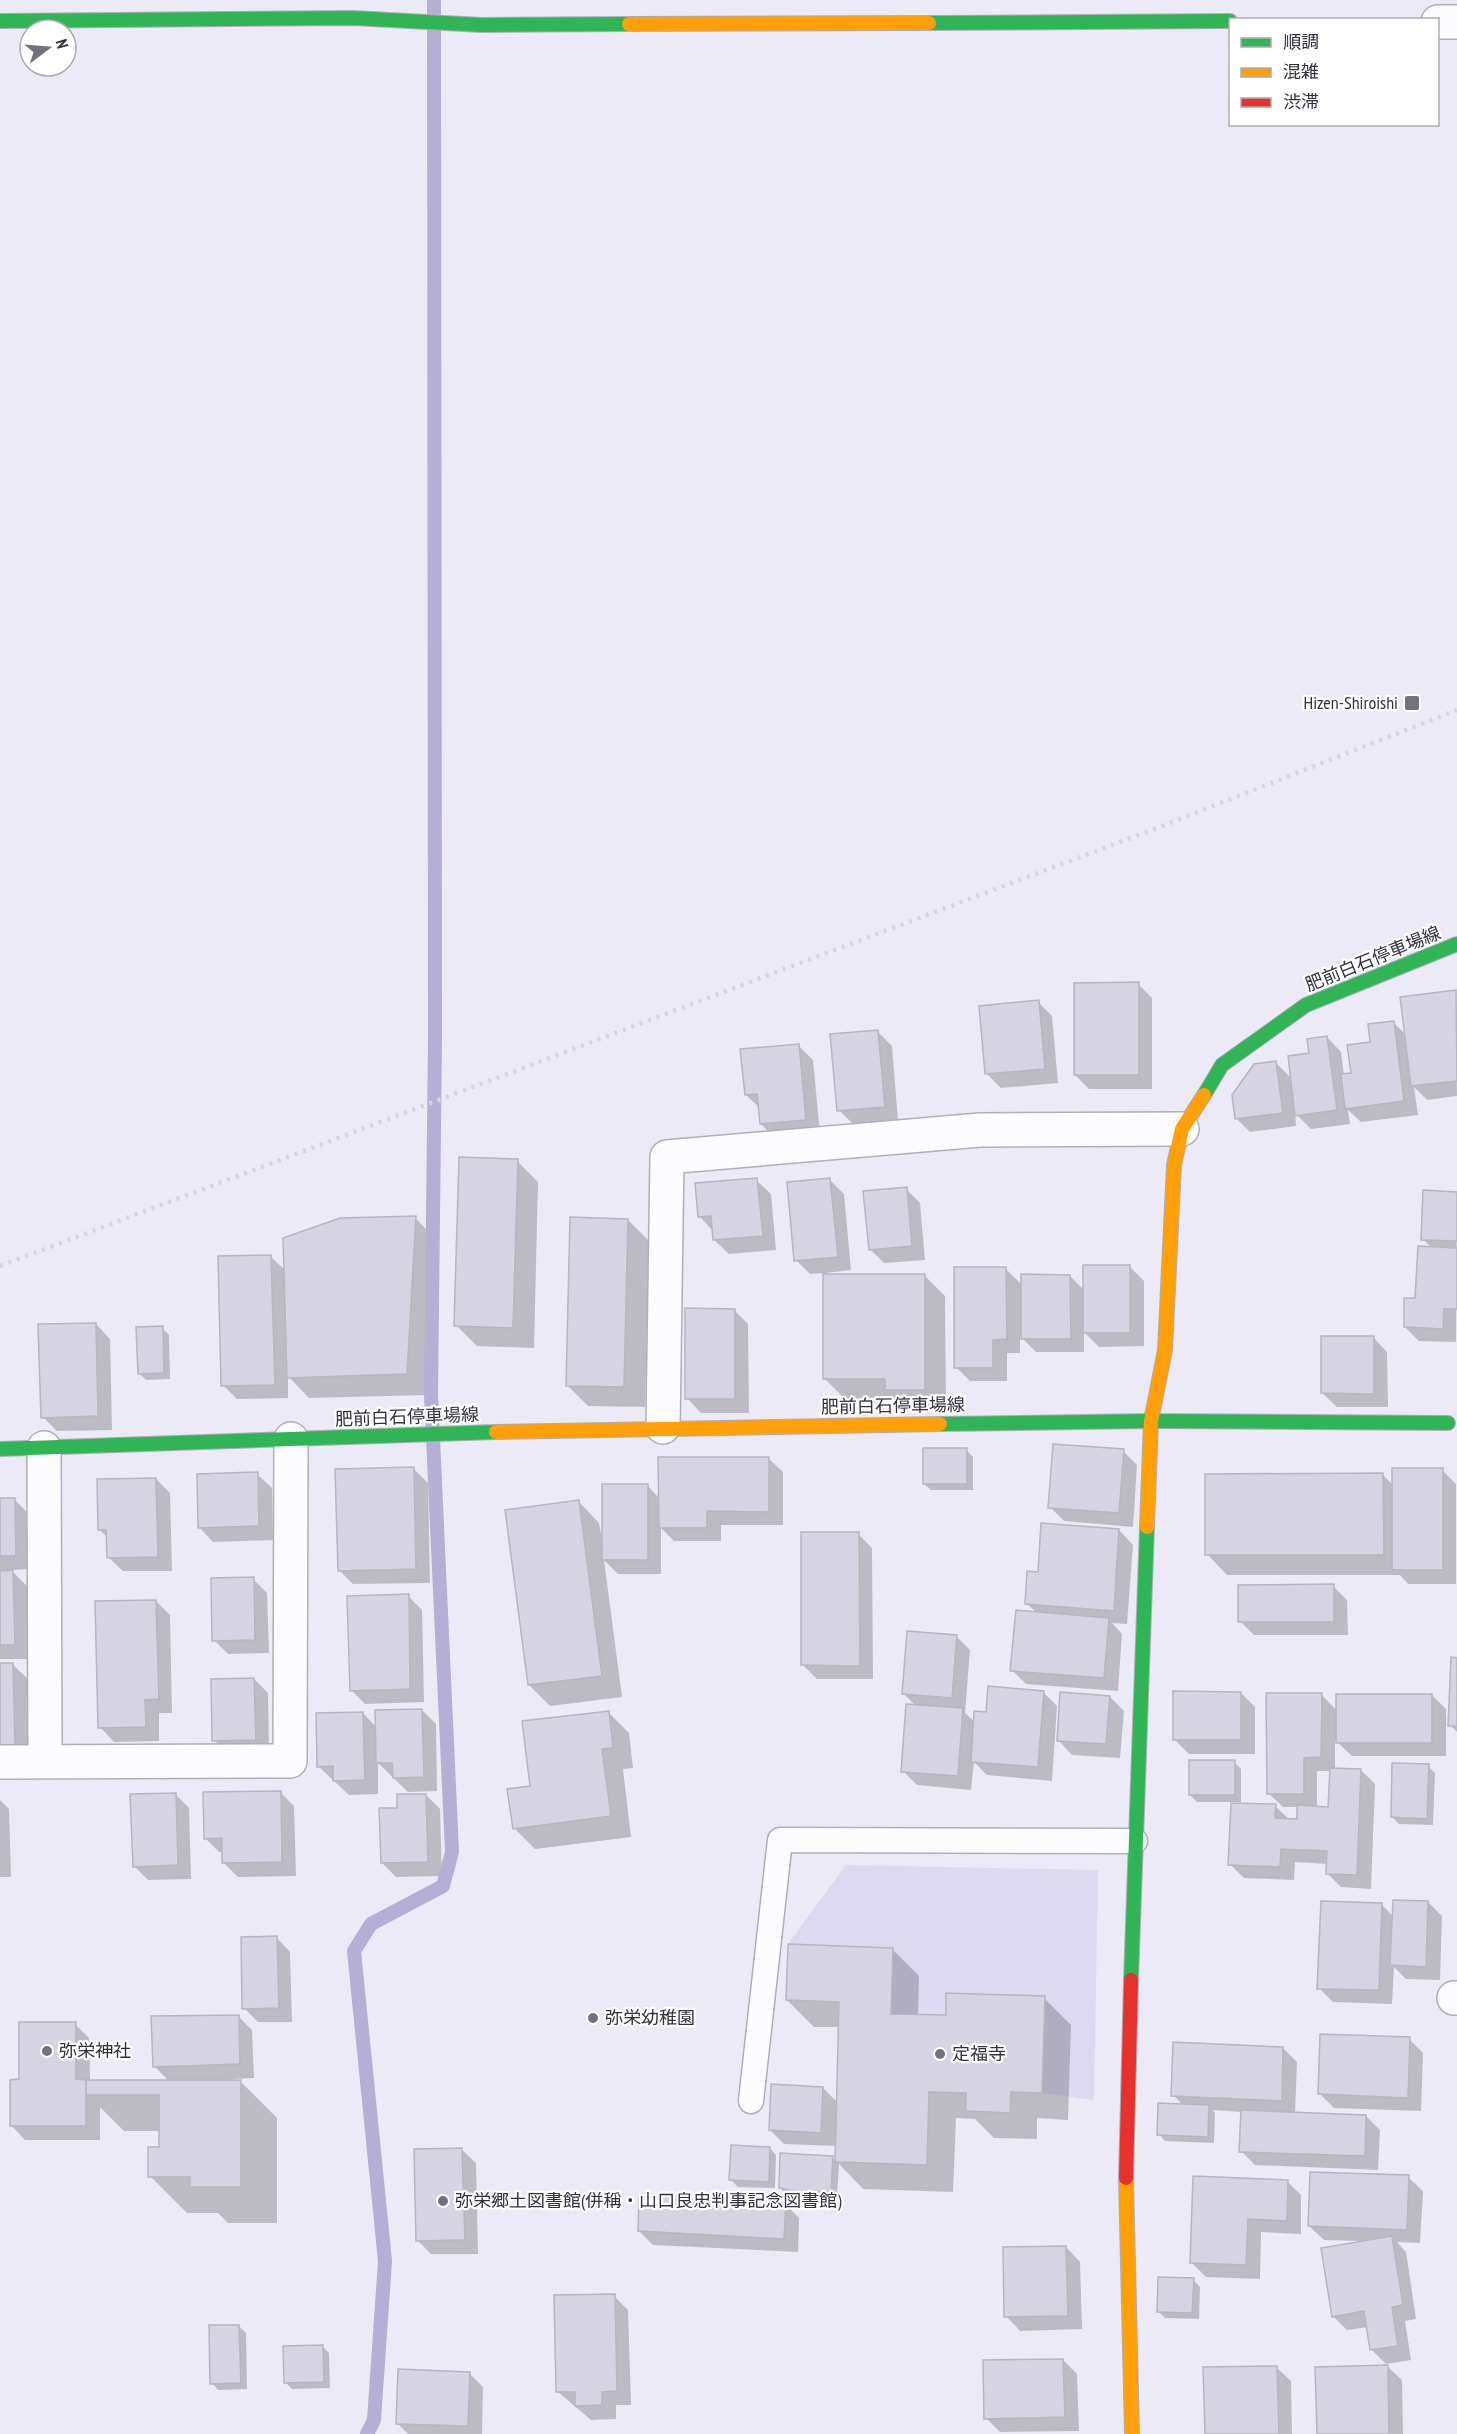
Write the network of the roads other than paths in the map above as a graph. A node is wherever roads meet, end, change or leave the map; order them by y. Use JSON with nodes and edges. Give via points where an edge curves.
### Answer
{"nodes":[{"id":1,"x":1132,"y":10,"type":"edge"},
{"id":2,"x":0,"y":21,"type":"edge"},
{"id":3,"x":1229,"y":21,"type":"edge"},
{"id":4,"x":1439,"y":22,"type":"edge"},
{"id":5,"x":1457,"y":22,"type":"edge"},
{"id":6,"x":1457,"y":944,"type":"edge"},
{"id":7,"x":1182,"y":1129,"type":"junction"},
{"id":8,"x":1151,"y":1421,"type":"junction"},
{"id":9,"x":1448,"y":1423,"type":"dead end"},
{"id":10,"x":663,"y":1427,"type":"junction"},
{"id":11,"x":291,"y":1438,"type":"junction"},
{"id":12,"x":44,"y":1448,"type":"junction"},
{"id":13,"x":0,"y":1449,"type":"edge"},
{"id":14,"x":45,"y":1761,"type":"junction"},
{"id":15,"x":0,"y":1762,"type":"edge"},
{"id":16,"x":1135,"y":1840,"type":"junction"},
{"id":17,"x":751,"y":2101,"type":"dead end"},
{"id":18,"x":1132,"y":2434,"type":"edge"}],
"edges":[{"from":1,"to":2,"type":"street","via":[[494,25],[353,18]]},
{"from":1,"to":3,"type":"street"},
{"from":4,"to":5,"type":"street"},
{"from":6,"to":7,"type":"street","name":"肥前白石停車場線","via":[[1306,1005],[1222,1065]]},
{"from":7,"to":8,"type":"street","name":"肥前白石停車場線","via":[[1174,1165],[1165,1350]]},
{"from":7,"to":10,"type":"street","via":[[980,1130],[667,1157]]},
{"from":8,"to":9,"type":"street"},
{"from":8,"to":10,"type":"street","name":"肥前白石停車場線"},
{"from":8,"to":16,"type":"street"},
{"from":10,"to":11,"type":"street","name":"肥前白石停車場線"},
{"from":11,"to":12,"type":"street","name":"肥前白石停車場線"},
{"from":11,"to":14,"type":"street","via":[[290,1761]]},
{"from":12,"to":13,"type":"street","name":"肥前白石停車場線"},
{"from":12,"to":14,"type":"street"},
{"from":14,"to":15,"type":"street"},
{"from":16,"to":17,"type":"lane","via":[[780,1840]]},
{"from":16,"to":18,"type":"street","via":[[1125,2153]]}]}
